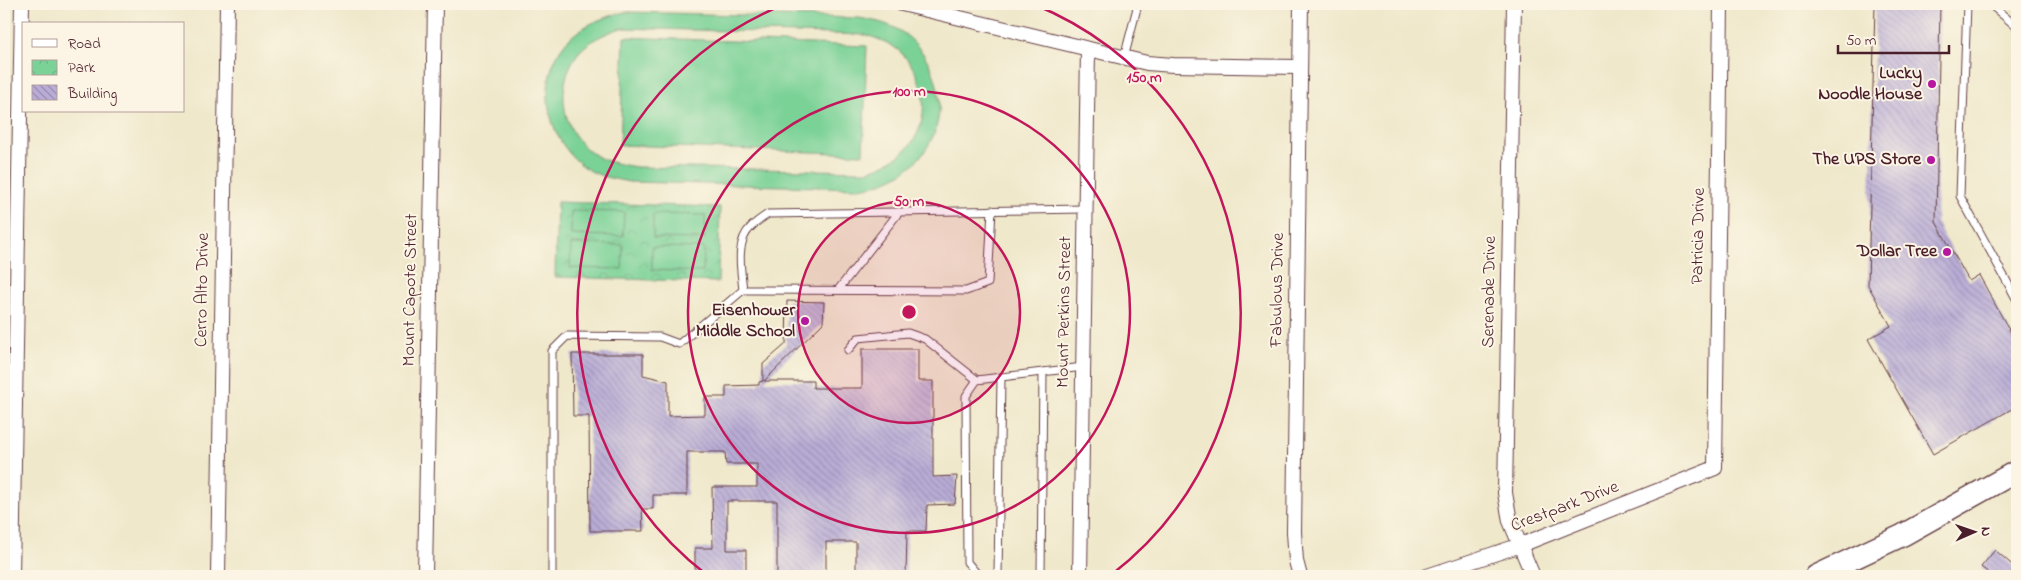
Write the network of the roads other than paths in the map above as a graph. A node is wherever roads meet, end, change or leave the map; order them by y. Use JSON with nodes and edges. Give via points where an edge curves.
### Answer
{"nodes":[{"id":1,"x":22,"y":4,"type":"edge"},
{"id":2,"x":227,"y":4,"type":"edge"},
{"id":3,"x":435,"y":4,"type":"edge"},
{"id":4,"x":1138,"y":4,"type":"edge"},
{"id":5,"x":1301,"y":4,"type":"edge"},
{"id":6,"x":1514,"y":4,"type":"edge"},
{"id":7,"x":1721,"y":4,"type":"edge"},
{"id":8,"x":1967,"y":4,"type":"edge"},
{"id":9,"x":1990,"y":4,"type":"edge"},
{"id":10,"x":910,"y":5,"type":"edge"},
{"id":11,"x":2017,"y":27,"type":"edge"},
{"id":12,"x":1088,"y":49,"type":"junction"},
{"id":13,"x":1124,"y":58,"type":"junction"},
{"id":14,"x":1300,"y":67,"type":"junction"},
{"id":15,"x":1086,"y":209,"type":"junction"},
{"id":16,"x":992,"y":210,"type":"junction"},
{"id":17,"x":899,"y":212,"type":"junction"},
{"id":18,"x":743,"y":290,"type":"junction"},
{"id":19,"x":838,"y":290,"type":"junction"},
{"id":20,"x":2017,"y":300,"type":"edge"},
{"id":21,"x":848,"y":350,"type":"dead end"},
{"id":22,"x":1083,"y":368,"type":"junction"},
{"id":23,"x":1043,"y":372,"type":"junction"},
{"id":24,"x":1001,"y":377,"type":"junction"},
{"id":25,"x":976,"y":380,"type":"junction"},
{"id":26,"x":1715,"y":468,"type":"joint"},
{"id":27,"x":2017,"y":471,"type":"edge"},
{"id":28,"x":1520,"y":545,"type":"junction"},
{"id":29,"x":12,"y":576,"type":"edge"},
{"id":30,"x":218,"y":576,"type":"edge"},
{"id":31,"x":425,"y":576,"type":"edge"},
{"id":32,"x":552,"y":576,"type":"edge"},
{"id":33,"x":985,"y":576,"type":"edge"},
{"id":34,"x":998,"y":576,"type":"edge"},
{"id":35,"x":1041,"y":576,"type":"edge"},
{"id":36,"x":1080,"y":576,"type":"edge"},
{"id":37,"x":1300,"y":576,"type":"edge"},
{"id":38,"x":1427,"y":576,"type":"edge"},
{"id":39,"x":1533,"y":576,"type":"edge"},
{"id":40,"x":1816,"y":576,"type":"edge"}],
"edges":[{"from":1,"to":29,"type":"street"},
{"from":2,"to":30,"type":"street","name":"Cerro Alto Drive"},
{"from":3,"to":31,"type":"street","name":"Mount Capote Street"},
{"from":4,"to":13,"type":"lane"},
{"from":5,"to":14,"type":"street","name":"Fabulous Drive"},
{"from":6,"to":28,"type":"street","name":"Serenade Drive","via":[[1505,493],[1510,520]]},
{"from":7,"to":26,"type":"street","name":"Patricia Drive"},
{"from":8,"to":20,"type":"lane","via":[[1960,196]]},
{"from":9,"to":11,"type":"lane"},
{"from":10,"to":12,"type":"street"},
{"from":12,"to":13,"type":"street"},
{"from":12,"to":15,"type":"street","name":"Mount Perkins Street"},
{"from":13,"to":14,"type":"street","via":[[1173,65]]},
{"from":14,"to":37,"type":"street","name":"Fabulous Drive","via":[[1294,532]]},
{"from":15,"to":16,"type":"lane"},
{"from":15,"to":22,"type":"street","name":"Mount Perkins Street"},
{"from":16,"to":17,"type":"lane"},
{"from":16,"to":19,"type":"lane","via":[[988,283],[966,291]]},
{"from":17,"to":18,"type":"lane","via":[[768,214],[750,228],[742,241]]},
{"from":17,"to":19,"type":"lane"},
{"from":18,"to":19,"type":"lane"},
{"from":18,"to":32,"type":"lane","via":[[679,344],[660,337],[567,336],[552,351]]},
{"from":21,"to":25,"type":"lane","via":[[858,338],[908,333],[925,339]]},
{"from":22,"to":23,"type":"lane"},
{"from":22,"to":36,"type":"street","name":"Mount Perkins Street"},
{"from":23,"to":24,"type":"lane"},
{"from":23,"to":35,"type":"lane"},
{"from":24,"to":25,"type":"lane"},
{"from":24,"to":34,"type":"lane"},
{"from":25,"to":33,"type":"lane","via":[[966,396],[967,562],[977,574]]},
{"from":26,"to":28,"type":"street","name":"Crestpark Drive"},
{"from":27,"to":40,"type":"main road","via":[[1903,535]]},
{"from":28,"to":38,"type":"street","name":"Crestpark Drive"},
{"from":28,"to":39,"type":"street","name":"Serenade Drive"}]}
